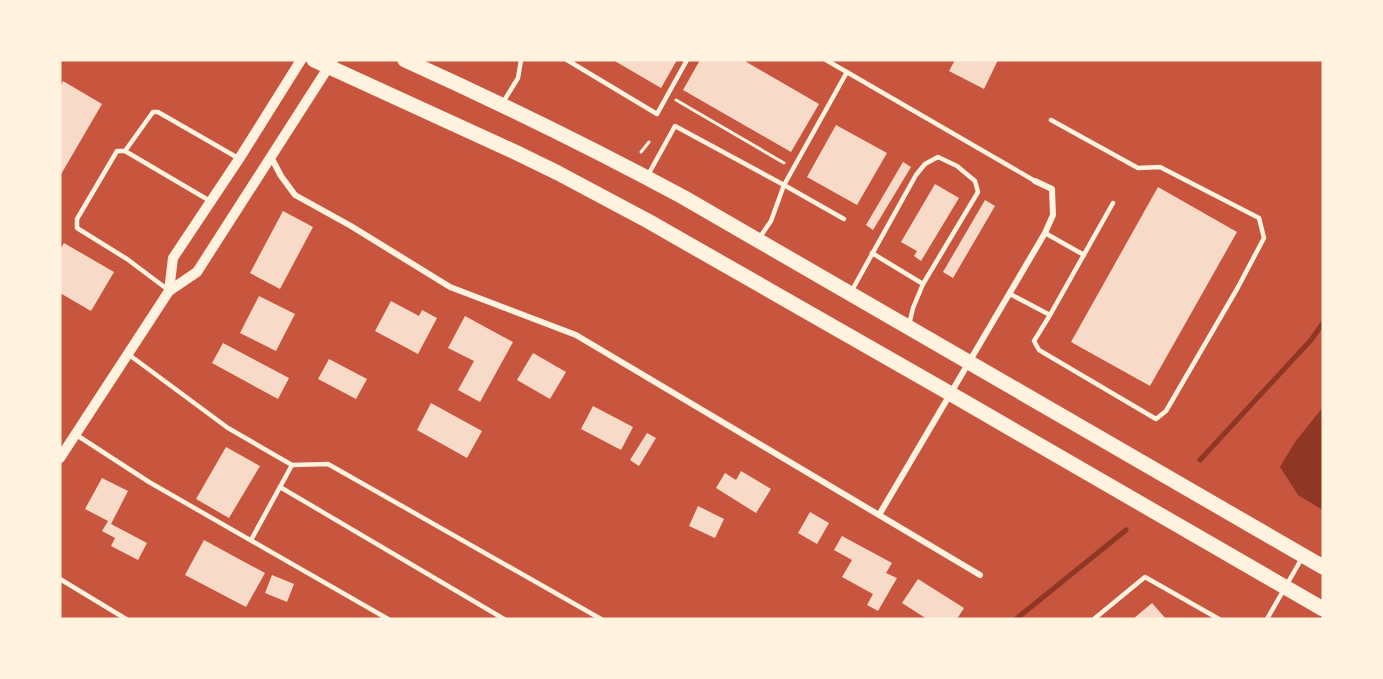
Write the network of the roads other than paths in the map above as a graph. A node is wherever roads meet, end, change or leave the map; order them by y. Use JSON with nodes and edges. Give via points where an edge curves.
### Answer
{"nodes":[{"id":1,"x":301,"y":60,"type":"edge"},
{"id":2,"x":314,"y":60,"type":"edge"},
{"id":3,"x":405,"y":60,"type":"edge"},
{"id":4,"x":521,"y":60,"type":"edge"},
{"id":5,"x":567,"y":60,"type":"edge"},
{"id":6,"x":687,"y":60,"type":"edge"},
{"id":7,"x":826,"y":60,"type":"edge"},
{"id":8,"x":331,"y":63,"type":"edge"},
{"id":9,"x":847,"y":72,"type":"junction"},
{"id":10,"x":502,"y":105,"type":"junction"},
{"id":11,"x":1051,"y":120,"type":"dead end"},
{"id":12,"x":125,"y":151,"type":"junction"},
{"id":13,"x":271,"y":156,"type":"junction"},
{"id":14,"x":239,"y":159,"type":"junction"},
{"id":15,"x":646,"y":177,"type":"junction"},
{"id":16,"x":1035,"y":181,"type":"joint"},
{"id":17,"x":784,"y":185,"type":"junction"},
{"id":18,"x":210,"y":201,"type":"junction"},
{"id":19,"x":1113,"y":203,"type":"dead end"},
{"id":20,"x":844,"y":219,"type":"dead end"},
{"id":21,"x":1045,"y":232,"type":"junction"},
{"id":22,"x":758,"y":241,"type":"junction"},
{"id":23,"x":872,"y":253,"type":"junction"},
{"id":24,"x":1084,"y":255,"type":"junction"},
{"id":25,"x":923,"y":284,"type":"junction"},
{"id":26,"x":169,"y":291,"type":"junction"},
{"id":27,"x":850,"y":294,"type":"junction"},
{"id":28,"x":1010,"y":294,"type":"junction"},
{"id":29,"x":1050,"y":315,"type":"junction"},
{"id":30,"x":908,"y":327,"type":"junction"},
{"id":31,"x":128,"y":354,"type":"junction"},
{"id":32,"x":969,"y":363,"type":"junction"},
{"id":33,"x":951,"y":394,"type":"junction"},
{"id":34,"x":75,"y":434,"type":"junction"},
{"id":35,"x":60,"y":458,"type":"edge"},
{"id":36,"x":292,"y":465,"type":"junction"},
{"id":37,"x":280,"y":487,"type":"junction"},
{"id":38,"x":879,"y":515,"type":"junction"},
{"id":39,"x":251,"y":540,"type":"junction"},
{"id":40,"x":1304,"y":555,"type":"junction"},
{"id":41,"x":1323,"y":567,"type":"edge"},
{"id":42,"x":980,"y":575,"type":"dead end"},
{"id":43,"x":60,"y":579,"type":"edge"},
{"id":44,"x":1285,"y":587,"type":"junction"},
{"id":45,"x":1323,"y":609,"type":"edge"},
{"id":46,"x":126,"y":619,"type":"edge"},
{"id":47,"x":388,"y":619,"type":"edge"},
{"id":48,"x":504,"y":619,"type":"edge"},
{"id":49,"x":601,"y":619,"type":"edge"},
{"id":50,"x":1094,"y":619,"type":"edge"},
{"id":51,"x":1218,"y":619,"type":"edge"},
{"id":52,"x":1267,"y":619,"type":"edge"}],
"edges":[{"from":1,"to":14,"type":"street"},
{"from":2,"to":8,"type":"main road"},
{"from":3,"to":10,"type":"main road"},
{"from":4,"to":10,"type":"lane","via":[[518,78]]},
{"from":5,"to":6,"type":"lane","via":[[657,114]]},
{"from":7,"to":9,"type":"lane"},
{"from":8,"to":13,"type":"street"},
{"from":8,"to":33,"type":"main road","via":[[648,221]]},
{"from":9,"to":16,"type":"lane"},
{"from":9,"to":17,"type":"lane"},
{"from":10,"to":15,"type":"main road"},
{"from":11,"to":29,"type":"lane","via":[[1138,168],[1160,167],[1259,218],[1264,238],[1166,411],[1156,419],[1039,350],[1034,341]]},
{"from":12,"to":14,"type":"lane","via":[[153,112],[158,112]]},
{"from":12,"to":18,"type":"lane"},
{"from":12,"to":26,"type":"lane","via":[[117,152],[77,219],[77,228]]},
{"from":13,"to":26,"type":"street","via":[[197,272]]},
{"from":13,"to":38,"type":"street","via":[[295,195],[450,287],[576,334]]},
{"from":14,"to":18,"type":"street"},
{"from":15,"to":17,"type":"lane","via":[[675,126]]},
{"from":15,"to":22,"type":"main road"},
{"from":16,"to":21,"type":"street","via":[[1052,189],[1053,215]]},
{"from":17,"to":20,"type":"lane"},
{"from":17,"to":22,"type":"lane","via":[[771,221]]},
{"from":18,"to":26,"type":"street","via":[[173,258]]},
{"from":19,"to":24,"type":"lane"},
{"from":21,"to":24,"type":"lane"},
{"from":21,"to":28,"type":"street"},
{"from":22,"to":27,"type":"main road"},
{"from":23,"to":25,"type":"lane"},
{"from":23,"to":25,"type":"lane","via":[[925,164],[938,157],[957,166],[975,181],[978,192]]},
{"from":23,"to":27,"type":"lane"},
{"from":24,"to":29,"type":"lane"},
{"from":25,"to":30,"type":"lane"},
{"from":26,"to":31,"type":"street"},
{"from":27,"to":30,"type":"main road"},
{"from":28,"to":29,"type":"lane"},
{"from":28,"to":32,"type":"street"},
{"from":30,"to":32,"type":"main road"},
{"from":31,"to":34,"type":"street"},
{"from":31,"to":36,"type":"lane","via":[[228,428]]},
{"from":32,"to":33,"type":"street"},
{"from":32,"to":40,"type":"main road"},
{"from":33,"to":38,"type":"street"},
{"from":33,"to":44,"type":"main road"},
{"from":34,"to":35,"type":"street"},
{"from":34,"to":39,"type":"lane"},
{"from":36,"to":37,"type":"lane"},
{"from":36,"to":49,"type":"lane","via":[[328,464]]},
{"from":37,"to":39,"type":"lane"},
{"from":37,"to":48,"type":"lane"},
{"from":38,"to":42,"type":"street"},
{"from":39,"to":47,"type":"lane"},
{"from":40,"to":41,"type":"main road"},
{"from":40,"to":44,"type":"lane"},
{"from":43,"to":46,"type":"lane"},
{"from":44,"to":45,"type":"main road"},
{"from":44,"to":52,"type":"lane"},
{"from":50,"to":51,"type":"lane","via":[[1144,577]]}]}
